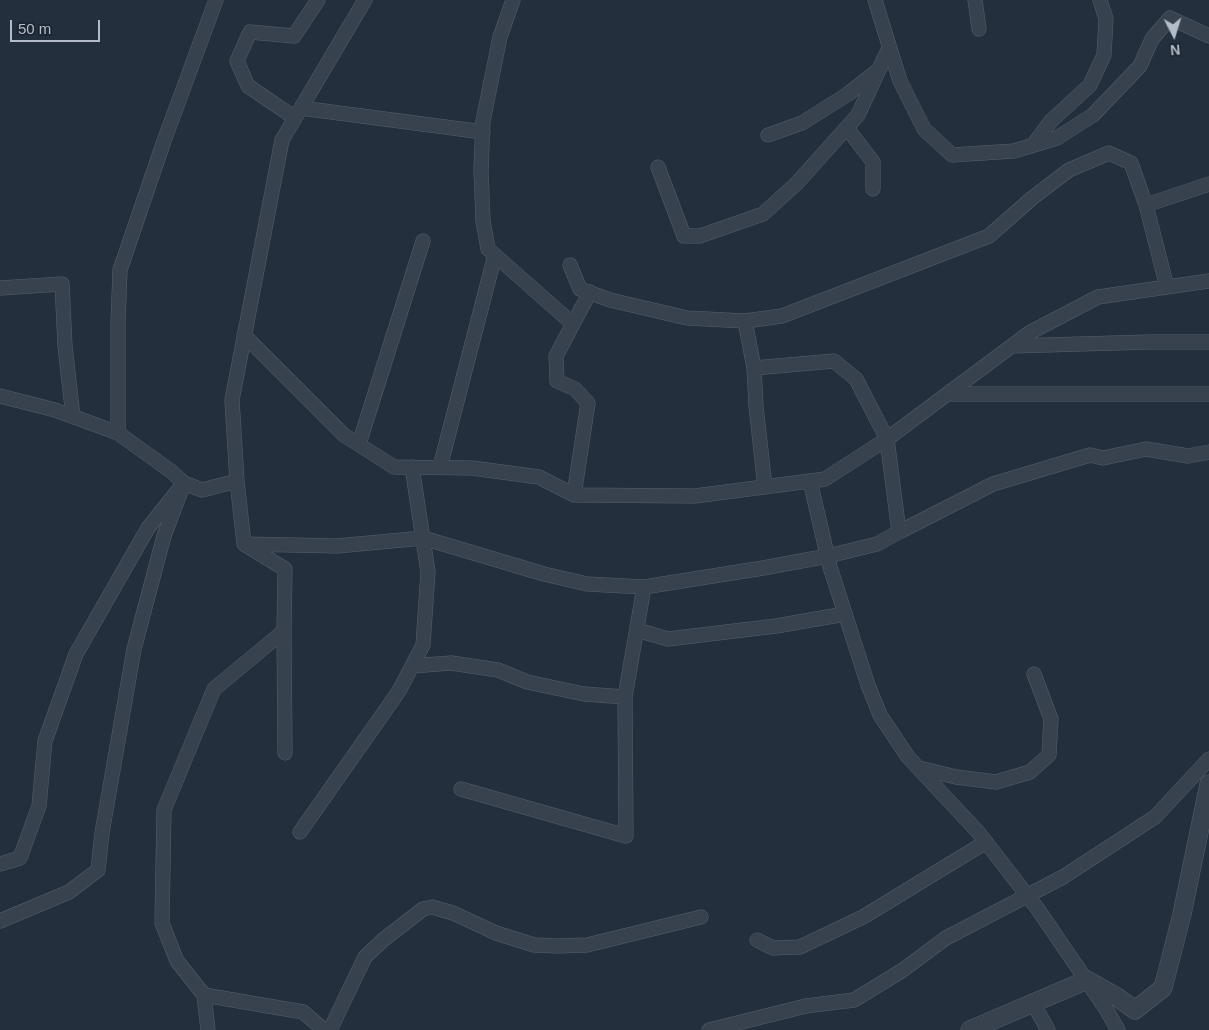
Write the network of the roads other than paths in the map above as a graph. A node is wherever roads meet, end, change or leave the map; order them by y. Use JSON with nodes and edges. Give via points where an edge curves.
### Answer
{"nodes":[{"id":1,"x":216,"y":0,"type":"edge"},
{"id":2,"x":365,"y":0,"type":"edge"},
{"id":3,"x":513,"y":0,"type":"edge"},
{"id":4,"x":875,"y":0,"type":"edge"},
{"id":5,"x":975,"y":0,"type":"edge"},
{"id":6,"x":1100,"y":0,"type":"edge"},
{"id":7,"x":315,"y":1,"type":"edge"},
{"id":8,"x":980,"y":29,"type":"dead end"},
{"id":9,"x":1209,"y":36,"type":"edge"},
{"id":10,"x":889,"y":48,"type":"junction"},
{"id":11,"x":879,"y":70,"type":"junction"},
{"id":12,"x":298,"y":113,"type":"junction"},
{"id":13,"x":847,"y":128,"type":"junction"},
{"id":14,"x":483,"y":132,"type":"junction"},
{"id":15,"x":768,"y":135,"type":"dead end"},
{"id":16,"x":1033,"y":145,"type":"junction"},
{"id":17,"x":658,"y":167,"type":"dead end"},
{"id":18,"x":1209,"y":184,"type":"edge"},
{"id":19,"x":873,"y":189,"type":"dead end"},
{"id":20,"x":1146,"y":204,"type":"junction"},
{"id":21,"x":423,"y":241,"type":"dead end"},
{"id":22,"x":495,"y":256,"type":"junction"},
{"id":23,"x":570,"y":266,"type":"dead end"},
{"id":24,"x":1209,"y":281,"type":"edge"},
{"id":25,"x":1167,"y":287,"type":"junction"},
{"id":26,"x":0,"y":288,"type":"edge"},
{"id":27,"x":590,"y":292,"type":"junction"},
{"id":28,"x":745,"y":321,"type":"junction"},
{"id":29,"x":573,"y":324,"type":"junction"},
{"id":30,"x":244,"y":335,"type":"junction"},
{"id":31,"x":1209,"y":342,"type":"edge"},
{"id":32,"x":1012,"y":346,"type":"junction"},
{"id":33,"x":754,"y":368,"type":"junction"},
{"id":34,"x":948,"y":394,"type":"junction"},
{"id":35,"x":1209,"y":394,"type":"edge"},
{"id":36,"x":0,"y":396,"type":"edge"},
{"id":37,"x":73,"y":417,"type":"junction"},
{"id":38,"x":118,"y":433,"type":"junction"},
{"id":39,"x":887,"y":439,"type":"junction"},
{"id":40,"x":360,"y":444,"type":"junction"},
{"id":41,"x":1209,"y":452,"type":"edge"},
{"id":42,"x":412,"y":467,"type":"junction"},
{"id":43,"x":440,"y":467,"type":"junction"},
{"id":44,"x":810,"y":481,"type":"junction"},
{"id":45,"x":237,"y":482,"type":"junction"},
{"id":46,"x":184,"y":483,"type":"junction"},
{"id":47,"x":765,"y":487,"type":"junction"},
{"id":48,"x":574,"y":495,"type":"junction"},
{"id":49,"x":899,"y":532,"type":"junction"},
{"id":50,"x":423,"y":538,"type":"junction"},
{"id":51,"x":244,"y":544,"type":"junction"},
{"id":52,"x":828,"y":556,"type":"junction"},
{"id":53,"x":644,"y":587,"type":"junction"},
{"id":54,"x":845,"y":614,"type":"junction"},
{"id":55,"x":637,"y":630,"type":"junction"},
{"id":56,"x":284,"y":631,"type":"junction"},
{"id":57,"x":412,"y":666,"type":"junction"},
{"id":58,"x":1034,"y":674,"type":"dead end"},
{"id":59,"x":625,"y":697,"type":"junction"},
{"id":60,"x":285,"y":753,"type":"dead end"},
{"id":61,"x":1209,"y":759,"type":"edge"},
{"id":62,"x":919,"y":768,"type":"junction"},
{"id":63,"x":1209,"y":785,"type":"edge"},
{"id":64,"x":461,"y":789,"type":"dead end"},
{"id":65,"x":300,"y":832,"type":"dead end"},
{"id":66,"x":986,"y":842,"type":"junction"},
{"id":67,"x":0,"y":864,"type":"edge"},
{"id":68,"x":1027,"y":894,"type":"junction"},
{"id":69,"x":701,"y":917,"type":"dead end"},
{"id":70,"x":0,"y":921,"type":"edge"},
{"id":71,"x":757,"y":940,"type":"dead end"},
{"id":72,"x":1087,"y":980,"type":"junction"},
{"id":73,"x":204,"y":995,"type":"junction"},
{"id":74,"x":1033,"y":1003,"type":"junction"},
{"id":75,"x":208,"y":1030,"type":"edge"},
{"id":76,"x":324,"y":1030,"type":"edge"},
{"id":77,"x":330,"y":1030,"type":"edge"},
{"id":78,"x":710,"y":1030,"type":"edge"},
{"id":79,"x":970,"y":1030,"type":"edge"},
{"id":80,"x":1048,"y":1030,"type":"edge"},
{"id":81,"x":1118,"y":1030,"type":"edge"}],
"edges":[{"from":1,"to":38,"type":"street","via":[[120,270]]},
{"from":2,"to":12,"type":"street"},
{"from":3,"to":14,"type":"street","via":[[500,37]]},
{"from":4,"to":10,"type":"street"},
{"from":5,"to":8,"type":"street"},
{"from":6,"to":16,"type":"street","via":[[1106,20],[1104,55],[1094,78]]},
{"from":7,"to":12,"type":"street","via":[[294,36],[250,32],[237,61],[248,86]]},
{"from":9,"to":16,"type":"street","via":[[1170,18],[1152,39],[1140,66],[1094,115],[1057,138]]},
{"from":10,"to":11,"type":"street"},
{"from":10,"to":16,"type":"street","via":[[900,81],[924,129],[952,155],[1014,151]]},
{"from":11,"to":13,"type":"street","via":[[858,115]]},
{"from":11,"to":15,"type":"street","via":[[802,123]]},
{"from":12,"to":14,"type":"street"},
{"from":12,"to":30,"type":"street","via":[[282,140]]},
{"from":13,"to":17,"type":"street","via":[[764,214],[700,236],[684,236]]},
{"from":13,"to":19,"type":"street","via":[[873,162]]},
{"from":14,"to":22,"type":"street","via":[[483,221],[488,249]]},
{"from":18,"to":20,"type":"street"},
{"from":20,"to":25,"type":"street"},
{"from":20,"to":28,"type":"street","via":[[1130,163],[1110,153],[1069,170],[989,236],[782,316]]},
{"from":21,"to":40,"type":"street"},
{"from":22,"to":29,"type":"street"},
{"from":22,"to":43,"type":"street"},
{"from":23,"to":27,"type":"street","via":[[580,289]]},
{"from":24,"to":25,"type":"street"},
{"from":25,"to":32,"type":"street","via":[[1098,297],[1029,333]]},
{"from":26,"to":37,"type":"street","via":[[62,284]]},
{"from":27,"to":28,"type":"street","via":[[610,300],[687,318]]},
{"from":27,"to":29,"type":"street"},
{"from":28,"to":33,"type":"street"},
{"from":29,"to":48,"type":"street","via":[[556,356],[558,381],[574,388],[588,403]]},
{"from":30,"to":40,"type":"street","via":[[344,435]]},
{"from":30,"to":45,"type":"street","via":[[232,400]]},
{"from":31,"to":32,"type":"street"},
{"from":32,"to":34,"type":"street"},
{"from":33,"to":39,"type":"street","via":[[834,361],[856,379]]},
{"from":33,"to":47,"type":"street"},
{"from":34,"to":35,"type":"street"},
{"from":34,"to":39,"type":"street"},
{"from":36,"to":37,"type":"street"},
{"from":37,"to":38,"type":"street"},
{"from":38,"to":46,"type":"street"},
{"from":39,"to":44,"type":"street","via":[[825,479]]},
{"from":39,"to":49,"type":"street"},
{"from":40,"to":42,"type":"street","via":[[394,467]]},
{"from":41,"to":49,"type":"street","via":[[1188,456],[1146,449],[1102,458],[1090,455],[993,484]]},
{"from":42,"to":43,"type":"street"},
{"from":42,"to":50,"type":"street"},
{"from":43,"to":48,"type":"street","via":[[539,477]]},
{"from":44,"to":47,"type":"street"},
{"from":44,"to":52,"type":"street"},
{"from":45,"to":46,"type":"street","via":[[202,490]]},
{"from":45,"to":51,"type":"street"},
{"from":46,"to":67,"type":"street","via":[[148,528],[76,654],[45,741],[39,806],[20,858]]},
{"from":46,"to":70,"type":"street","via":[[164,536],[134,649],[98,870],[69,892]]},
{"from":47,"to":48,"type":"street","via":[[695,496]]},
{"from":49,"to":52,"type":"street","via":[[877,544]]},
{"from":50,"to":51,"type":"street","via":[[337,546]]},
{"from":50,"to":53,"type":"street","via":[[587,584]]},
{"from":50,"to":57,"type":"street","via":[[428,572],[423,645]]},
{"from":51,"to":56,"type":"street","via":[[285,569]]},
{"from":52,"to":53,"type":"street"},
{"from":52,"to":54,"type":"street"},
{"from":53,"to":55,"type":"street"},
{"from":54,"to":55,"type":"street","via":[[668,639]]},
{"from":54,"to":62,"type":"street","via":[[880,715]]},
{"from":55,"to":59,"type":"street"},
{"from":56,"to":60,"type":"street"},
{"from":56,"to":73,"type":"street","via":[[214,689],[164,810],[162,923],[177,961]]},
{"from":57,"to":59,"type":"street","via":[[451,663],[498,670],[527,682],[584,694]]},
{"from":57,"to":65,"type":"street","via":[[399,691]]},
{"from":58,"to":62,"type":"street","via":[[1051,719],[1049,755],[1030,772],[996,782]]},
{"from":59,"to":64,"type":"street","via":[[626,836]]},
{"from":61,"to":68,"type":"street","via":[[1155,817],[1063,877]]},
{"from":62,"to":66,"type":"street"},
{"from":63,"to":72,"type":"street","via":[[1163,988],[1135,1010]]},
{"from":66,"to":68,"type":"street"},
{"from":66,"to":71,"type":"street","via":[[862,918],[800,947],[773,948]]},
{"from":68,"to":72,"type":"street"},
{"from":68,"to":78,"type":"street","via":[[946,938],[903,970],[854,1000],[806,1006]]},
{"from":69,"to":77,"type":"street","via":[[587,945],[534,946],[453,913],[432,907],[423,909],[365,957]]},
{"from":72,"to":74,"type":"street"},
{"from":72,"to":81,"type":"street"},
{"from":73,"to":75,"type":"street"},
{"from":73,"to":76,"type":"street","via":[[302,1012]]},
{"from":74,"to":79,"type":"street"},
{"from":74,"to":80,"type":"street"}]}
